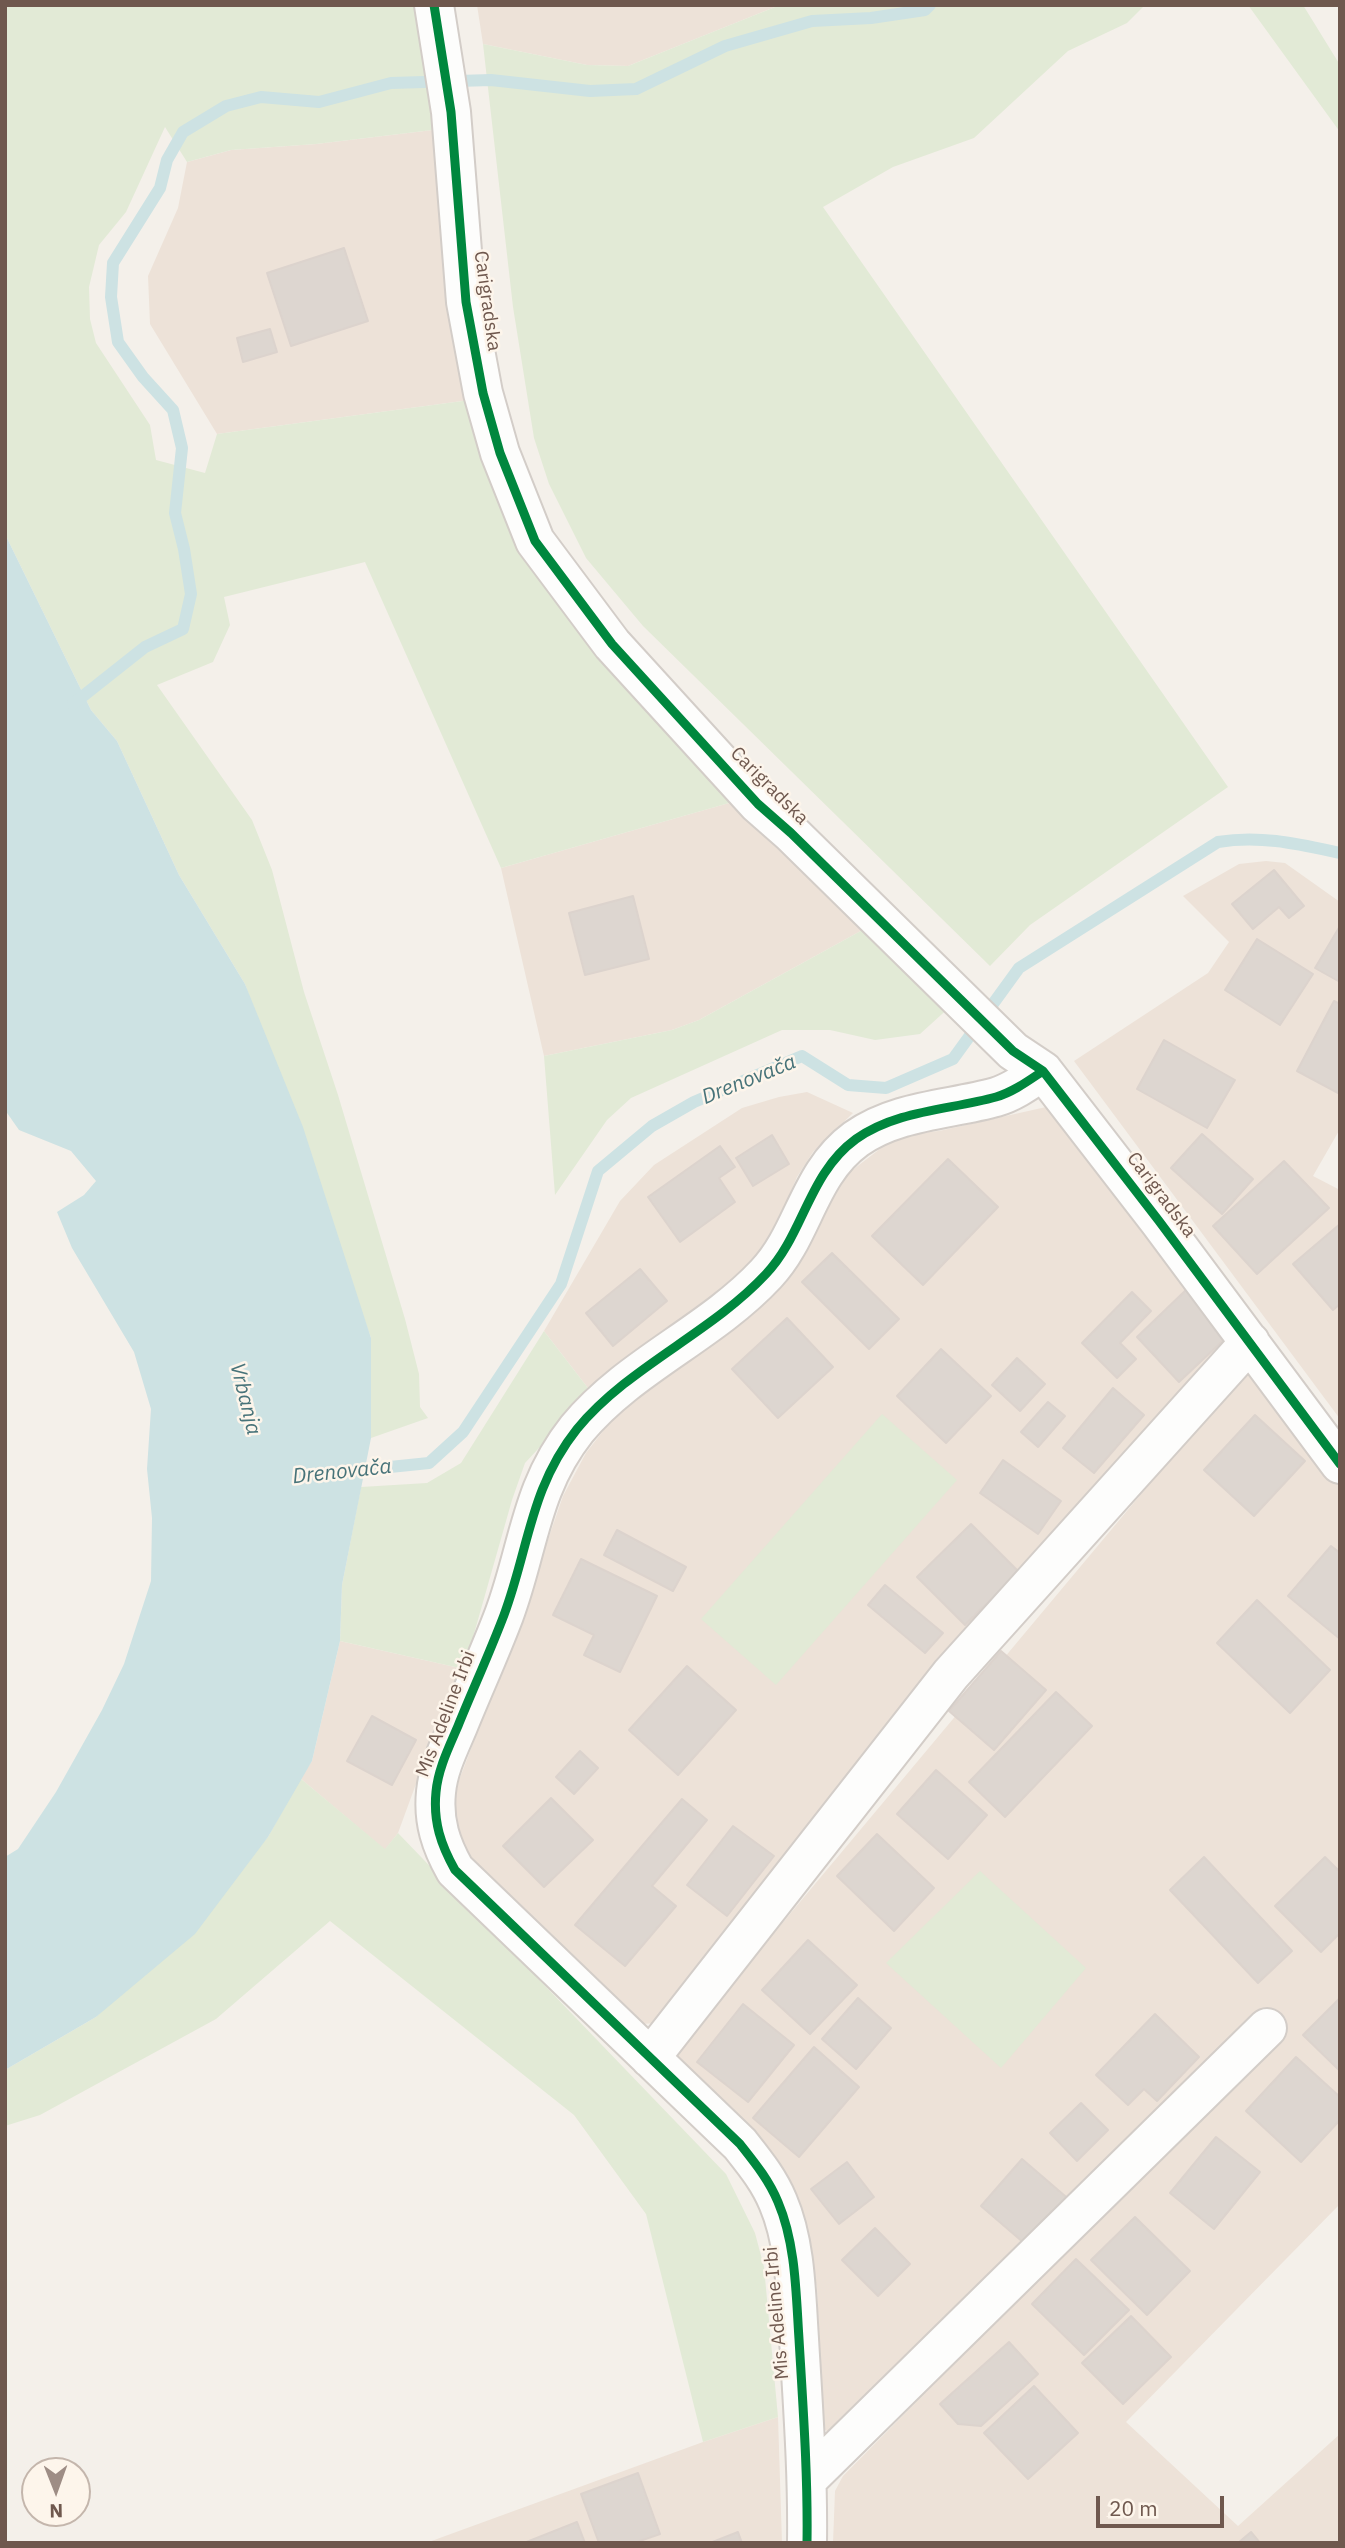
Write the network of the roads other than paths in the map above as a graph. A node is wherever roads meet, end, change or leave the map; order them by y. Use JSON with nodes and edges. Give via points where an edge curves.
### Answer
{"nodes":[{"id":1,"x":434,"y":9,"type":"edge"},
{"id":2,"x":1028,"y":1061,"type":"junction"},
{"id":3,"x":1250,"y":1342,"type":"junction"},
{"id":4,"x":1340,"y":1464,"type":"edge"},
{"id":5,"x":1267,"y":2028,"type":"dead end"},
{"id":6,"x":650,"y":2058,"type":"junction"},
{"id":7,"x":808,"y":2479,"type":"junction"},
{"id":8,"x":807,"y":2543,"type":"edge"}],
"edges":[{"from":1,"to":2,"type":"street","name":"Carigradska","via":[[451,112],[466,302],[483,393],[500,453],[535,541],[612,644],[758,804]]},
{"from":2,"to":3,"type":"street","name":"Carigradska"},
{"from":2,"to":6,"type":"street","name":"Mis Adeline Irbi","via":[[1012,1091],[905,1115],[857,1139],[818,1180],[769,1272],[739,1301],[617,1389],[579,1427],[554,1461],[536,1501],[505,1614],[442,1763],[435,1817],[442,1846],[455,1870]]},
{"from":3,"to":4,"type":"street","name":"Carigradska"},
{"from":3,"to":6,"type":"street","via":[[951,1674]]},
{"from":5,"to":7,"type":"street"},
{"from":6,"to":7,"type":"street","name":"Mis Adeline Irbi","via":[[740,2144],[779,2204],[795,2280]]},
{"from":7,"to":8,"type":"street","name":"Mis Adeline Irbi"}]}
